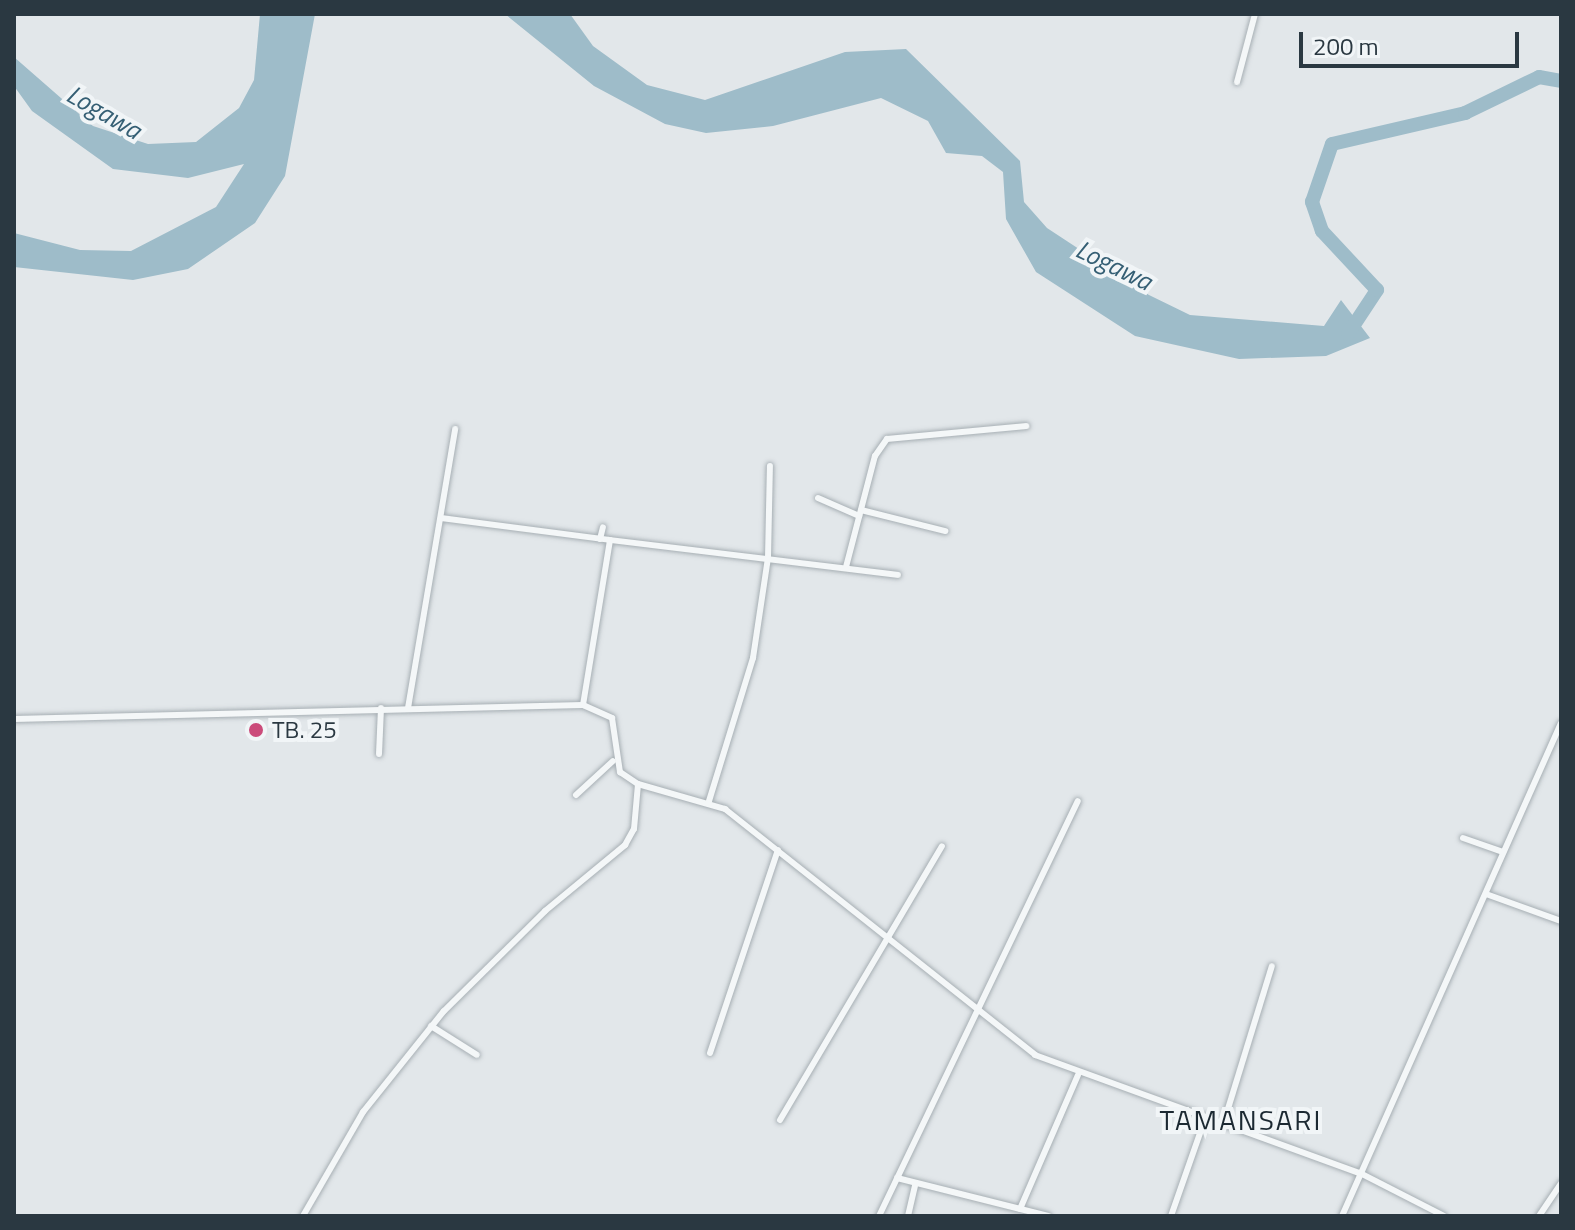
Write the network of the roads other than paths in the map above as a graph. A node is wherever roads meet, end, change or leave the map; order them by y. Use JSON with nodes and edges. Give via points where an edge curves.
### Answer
{"nodes":[{"id":1,"x":1255,"y":14,"type":"edge"},
{"id":2,"x":1237,"y":82,"type":"dead end"},
{"id":3,"x":1026,"y":426,"type":"dead end"},
{"id":4,"x":455,"y":429,"type":"dead end"},
{"id":5,"x":770,"y":466,"type":"dead end"},
{"id":6,"x":818,"y":498,"type":"dead end"},
{"id":7,"x":860,"y":513,"type":"junction"},
{"id":8,"x":441,"y":518,"type":"junction"},
{"id":9,"x":603,"y":527,"type":"dead end"},
{"id":10,"x":945,"y":531,"type":"dead end"},
{"id":11,"x":600,"y":539,"type":"junction"},
{"id":12,"x":610,"y":540,"type":"junction"},
{"id":13,"x":768,"y":558,"type":"junction"},
{"id":14,"x":846,"y":567,"type":"junction"},
{"id":15,"x":898,"y":575,"type":"dead end"},
{"id":16,"x":583,"y":705,"type":"junction"},
{"id":17,"x":381,"y":708,"type":"junction"},
{"id":18,"x":408,"y":708,"type":"junction"},
{"id":19,"x":14,"y":719,"type":"edge"},
{"id":20,"x":1561,"y":723,"type":"edge"},
{"id":21,"x":379,"y":754,"type":"dead end"},
{"id":22,"x":613,"y":761,"type":"junction"},
{"id":23,"x":638,"y":784,"type":"junction"},
{"id":24,"x":576,"y":795,"type":"dead end"},
{"id":25,"x":709,"y":801,"type":"junction"},
{"id":26,"x":1078,"y":801,"type":"dead end"},
{"id":27,"x":1463,"y":838,"type":"dead end"},
{"id":28,"x":942,"y":846,"type":"dead end"},
{"id":29,"x":778,"y":850,"type":"junction"},
{"id":30,"x":1503,"y":852,"type":"junction"},
{"id":31,"x":1486,"y":894,"type":"junction"},
{"id":32,"x":1561,"y":921,"type":"edge"},
{"id":33,"x":886,"y":940,"type":"junction"},
{"id":34,"x":1272,"y":966,"type":"dead end"},
{"id":35,"x":978,"y":1012,"type":"junction"},
{"id":36,"x":431,"y":1026,"type":"junction"},
{"id":37,"x":710,"y":1053,"type":"dead end"},
{"id":38,"x":477,"y":1055,"type":"dead end"},
{"id":39,"x":1078,"y":1075,"type":"junction"},
{"id":40,"x":1205,"y":1119,"type":"junction"},
{"id":41,"x":780,"y":1120,"type":"dead end"},
{"id":42,"x":1223,"y":1125,"type":"junction"},
{"id":43,"x":1360,"y":1173,"type":"junction"},
{"id":44,"x":897,"y":1178,"type":"junction"},
{"id":45,"x":1561,"y":1183,"type":"edge"},
{"id":46,"x":915,"y":1186,"type":"junction"},
{"id":47,"x":1020,"y":1209,"type":"junction"},
{"id":48,"x":303,"y":1216,"type":"edge"},
{"id":49,"x":879,"y":1216,"type":"edge"},
{"id":50,"x":908,"y":1216,"type":"edge"},
{"id":51,"x":1048,"y":1216,"type":"edge"},
{"id":52,"x":1171,"y":1216,"type":"edge"},
{"id":53,"x":1342,"y":1216,"type":"edge"},
{"id":54,"x":1444,"y":1216,"type":"edge"},
{"id":55,"x":1539,"y":1216,"type":"edge"}],
"edges":[{"from":1,"to":2,"type":"street"},
{"from":3,"to":7,"type":"street","via":[[887,439]]},
{"from":4,"to":8,"type":"street"},
{"from":5,"to":13,"type":"street"},
{"from":6,"to":7,"type":"street"},
{"from":7,"to":10,"type":"street"},
{"from":7,"to":14,"type":"street"},
{"from":8,"to":11,"type":"street"},
{"from":8,"to":18,"type":"street"},
{"from":9,"to":11,"type":"street"},
{"from":11,"to":12,"type":"street"},
{"from":12,"to":13,"type":"street"},
{"from":12,"to":16,"type":"street"},
{"from":13,"to":14,"type":"street"},
{"from":13,"to":25,"type":"street","via":[[739,716]]},
{"from":14,"to":15,"type":"street"},
{"from":16,"to":18,"type":"street"},
{"from":16,"to":22,"type":"street","via":[[612,718]]},
{"from":17,"to":18,"type":"street"},
{"from":17,"to":19,"type":"street"},
{"from":17,"to":21,"type":"street"},
{"from":20,"to":30,"type":"street"},
{"from":22,"to":23,"type":"street"},
{"from":22,"to":24,"type":"street"},
{"from":23,"to":25,"type":"street"},
{"from":23,"to":36,"type":"street","via":[[625,845],[545,911]]},
{"from":25,"to":29,"type":"street"},
{"from":26,"to":35,"type":"street"},
{"from":27,"to":30,"type":"street"},
{"from":28,"to":33,"type":"street"},
{"from":29,"to":33,"type":"street"},
{"from":29,"to":37,"type":"street"},
{"from":30,"to":31,"type":"street"},
{"from":31,"to":32,"type":"street"},
{"from":31,"to":43,"type":"street"},
{"from":33,"to":35,"type":"street"},
{"from":33,"to":41,"type":"street"},
{"from":34,"to":42,"type":"street"},
{"from":35,"to":39,"type":"street","via":[[1035,1055]]},
{"from":35,"to":44,"type":"street"},
{"from":36,"to":38,"type":"street"},
{"from":36,"to":48,"type":"street","via":[[363,1112]]},
{"from":39,"to":40,"type":"street"},
{"from":39,"to":47,"type":"street"},
{"from":40,"to":42,"type":"street"},
{"from":40,"to":52,"type":"street"},
{"from":42,"to":43,"type":"street"},
{"from":43,"to":53,"type":"street"},
{"from":43,"to":54,"type":"street"},
{"from":44,"to":46,"type":"street"},
{"from":44,"to":49,"type":"street"},
{"from":45,"to":55,"type":"street"},
{"from":46,"to":47,"type":"street"},
{"from":46,"to":50,"type":"street"},
{"from":47,"to":51,"type":"street"}]}
